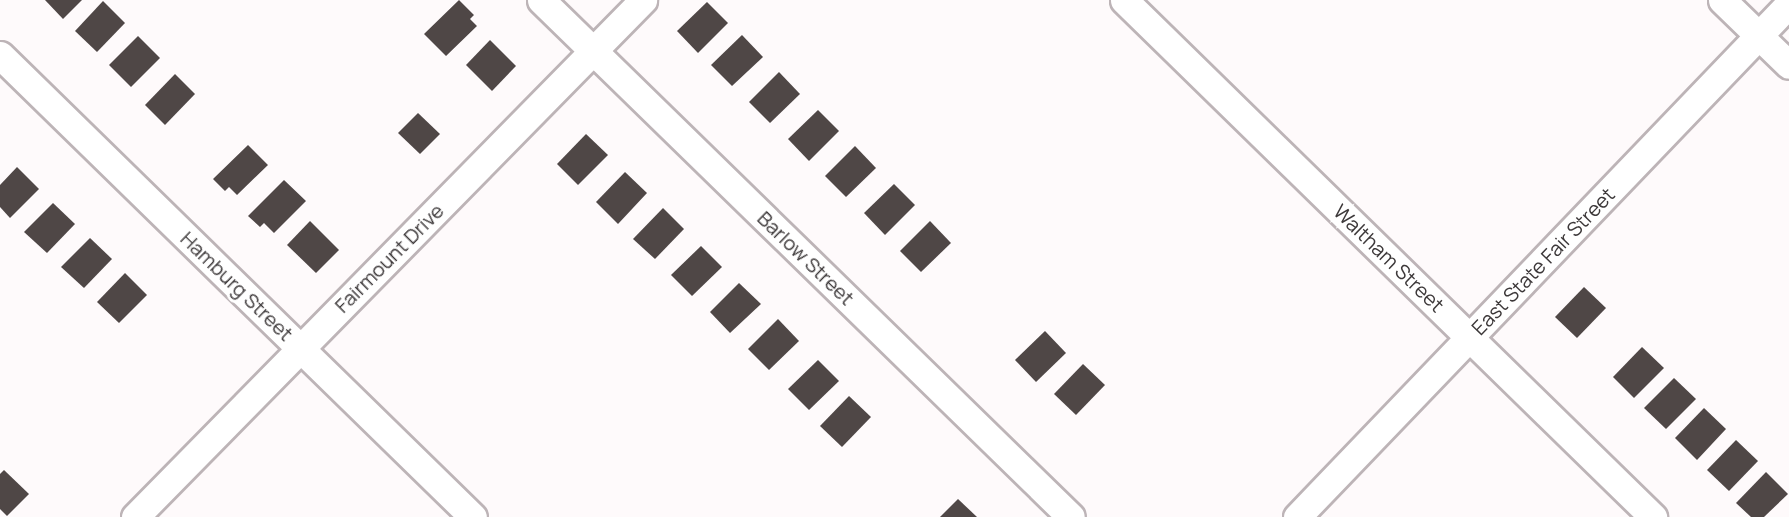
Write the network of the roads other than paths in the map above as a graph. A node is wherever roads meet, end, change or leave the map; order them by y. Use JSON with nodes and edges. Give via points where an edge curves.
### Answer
{"nodes":[{"id":1,"x":541,"y":0,"type":"edge"},
{"id":2,"x":643,"y":0,"type":"edge"},
{"id":3,"x":1124,"y":0,"type":"edge"},
{"id":4,"x":1722,"y":0,"type":"edge"},
{"id":5,"x":1789,"y":4,"type":"edge"},
{"id":6,"x":1760,"y":36,"type":"junction"},
{"id":7,"x":594,"y":51,"type":"junction"},
{"id":8,"x":0,"y":55,"type":"edge"},
{"id":9,"x":1789,"y":64,"type":"edge"},
{"id":10,"x":1469,"y":336,"type":"junction"},
{"id":11,"x":300,"y":348,"type":"junction"},
{"id":12,"x":135,"y":517,"type":"edge"},
{"id":13,"x":473,"y":517,"type":"edge"},
{"id":14,"x":1071,"y":517,"type":"edge"},
{"id":15,"x":1297,"y":517,"type":"edge"},
{"id":16,"x":1653,"y":517,"type":"edge"}],
"edges":[{"from":1,"to":7,"type":"street","name":"Barlow Street"},
{"from":2,"to":7,"type":"street","name":"Fairmount Drive"},
{"from":3,"to":10,"type":"street","name":"Waltham Street"},
{"from":4,"to":6,"type":"street"},
{"from":5,"to":6,"type":"street","name":"East State Fair Street"},
{"from":6,"to":9,"type":"street"},
{"from":6,"to":10,"type":"street","name":"East State Fair Street"},
{"from":7,"to":11,"type":"street","name":"Fairmount Drive"},
{"from":7,"to":14,"type":"street","name":"Barlow Street"},
{"from":8,"to":11,"type":"street","name":"Hamburg Street"},
{"from":10,"to":15,"type":"street","name":"East State Fair Street"},
{"from":10,"to":16,"type":"street","name":"Waltham Street"},
{"from":11,"to":12,"type":"street","name":"Fairmount Drive"},
{"from":11,"to":13,"type":"street","name":"Hamburg Street"}]}
